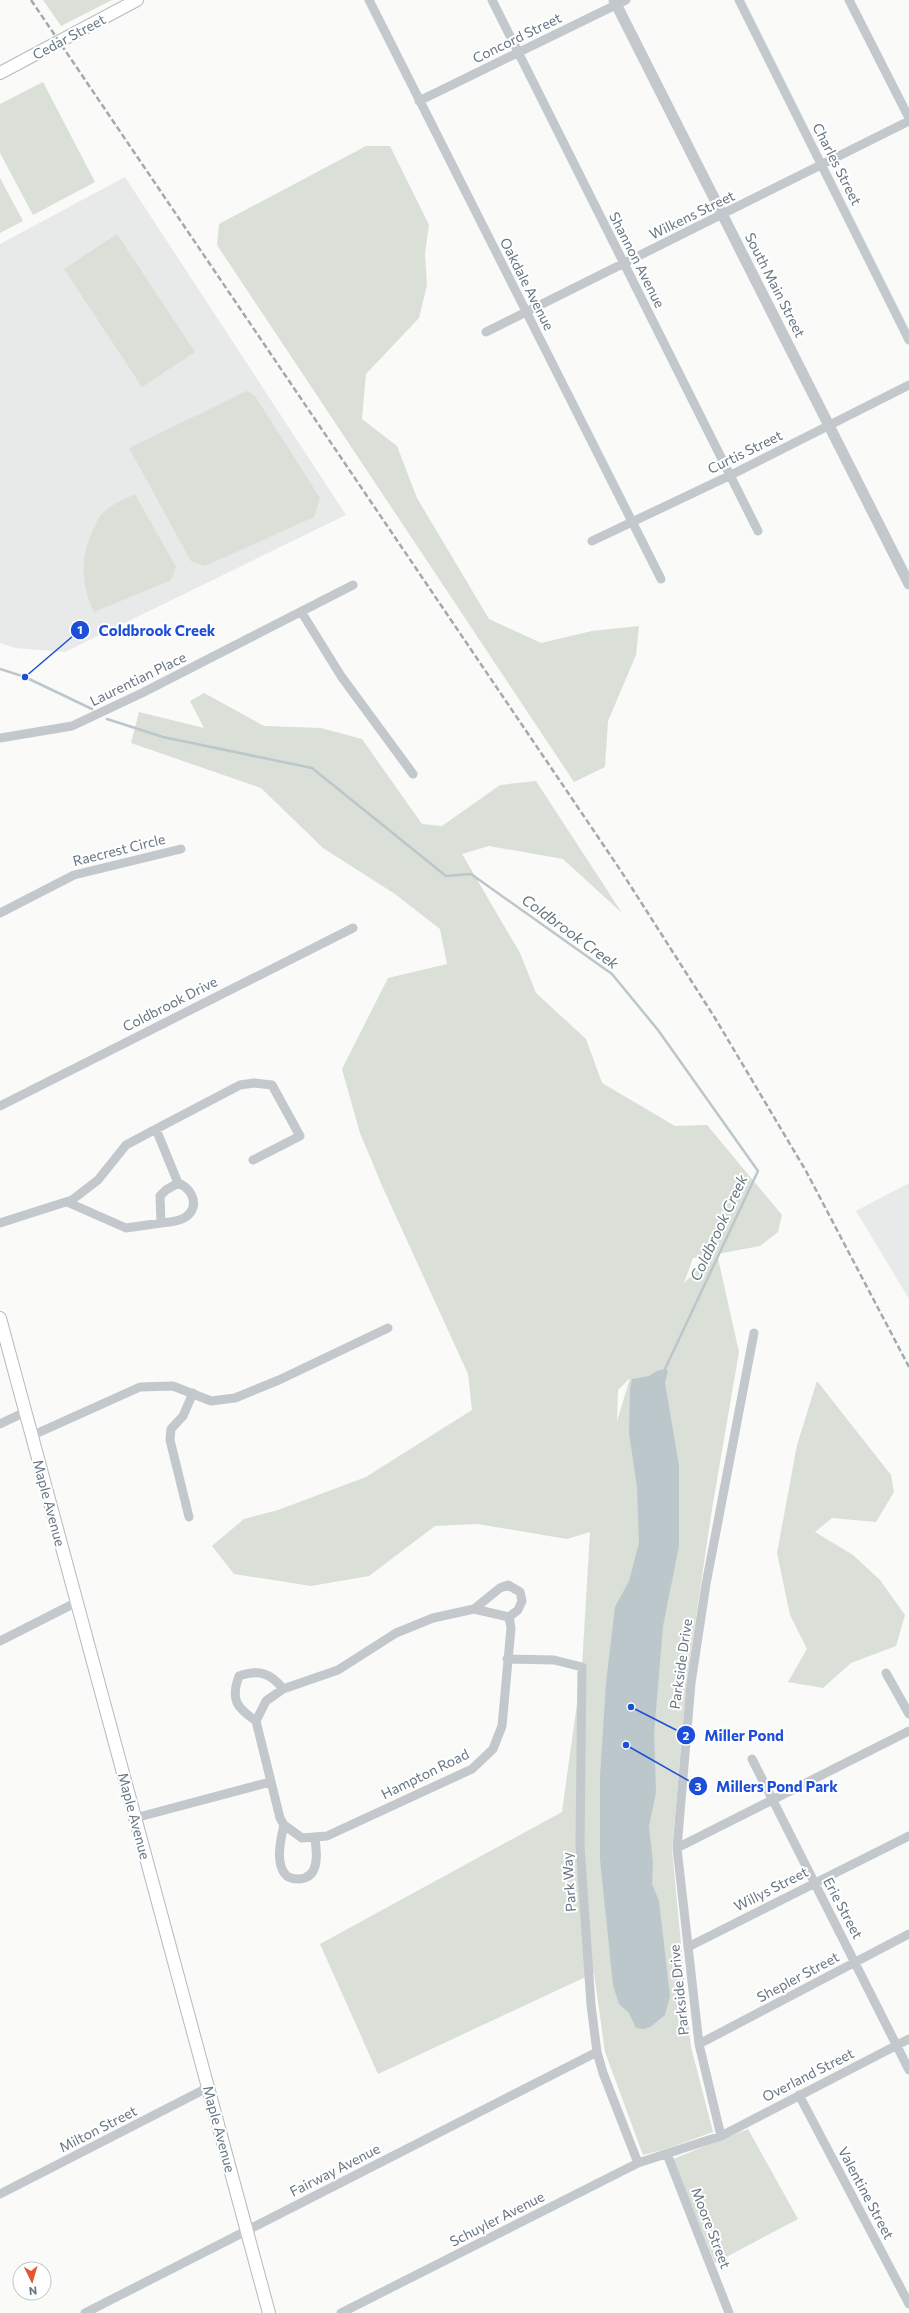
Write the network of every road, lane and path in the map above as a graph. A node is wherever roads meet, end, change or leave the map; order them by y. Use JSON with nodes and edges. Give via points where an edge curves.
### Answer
{"nodes":[{"id":1,"x":137,"y":0,"type":"edge"},
{"id":2,"x":369,"y":0,"type":"edge"},
{"id":3,"x":492,"y":0,"type":"edge"},
{"id":4,"x":739,"y":0,"type":"edge"},
{"id":5,"x":850,"y":0,"type":"edge"},
{"id":6,"x":619,"y":2,"type":"edge"},
{"id":7,"x":519,"y":53,"type":"junction"},
{"id":8,"x":0,"y":73,"type":"edge"},
{"id":9,"x":419,"y":101,"type":"junction"},
{"id":10,"x":909,"y":118,"type":"edge"},
{"id":11,"x":909,"y":121,"type":"edge"},
{"id":12,"x":822,"y":165,"type":"junction"},
{"id":13,"x":723,"y":215,"type":"junction"},
{"id":14,"x":624,"y":264,"type":"junction"},
{"id":15,"x":526,"y":314,"type":"junction"},
{"id":16,"x":486,"y":332,"type":"dead end"},
{"id":17,"x":909,"y":340,"type":"edge"},
{"id":18,"x":909,"y":385,"type":"edge"},
{"id":19,"x":829,"y":425,"type":"junction"},
{"id":20,"x":730,"y":475,"type":"junction"},
{"id":21,"x":632,"y":522,"type":"junction"},
{"id":22,"x":758,"y":531,"type":"dead end"},
{"id":23,"x":592,"y":541,"type":"dead end"},
{"id":24,"x":661,"y":579,"type":"dead end"},
{"id":25,"x":909,"y":584,"type":"edge"},
{"id":26,"x":353,"y":585,"type":"dead end"},
{"id":27,"x":302,"y":613,"type":"junction"},
{"id":28,"x":0,"y":738,"type":"edge"},
{"id":29,"x":413,"y":774,"type":"dead end"},
{"id":30,"x":181,"y":849,"type":"dead end"},
{"id":31,"x":0,"y":913,"type":"edge"},
{"id":32,"x":353,"y":928,"type":"dead end"},
{"id":33,"x":0,"y":1106,"type":"edge"},
{"id":34,"x":156,"y":1129,"type":"junction"},
{"id":35,"x":253,"y":1160,"type":"dead end"},
{"id":36,"x":178,"y":1183,"type":"junction"},
{"id":37,"x":67,"y":1202,"type":"junction"},
{"id":38,"x":0,"y":1223,"type":"edge"},
{"id":39,"x":161,"y":1223,"type":"junction"},
{"id":40,"x":0,"y":1318,"type":"edge"},
{"id":41,"x":388,"y":1328,"type":"dead end"},
{"id":42,"x":754,"y":1333,"type":"dead end"},
{"id":43,"x":193,"y":1394,"type":"junction"},
{"id":44,"x":25,"y":1412,"type":"junction"},
{"id":45,"x":0,"y":1424,"type":"edge"},
{"id":46,"x":31,"y":1436,"type":"junction"},
{"id":47,"x":189,"y":1517,"type":"dead end"},
{"id":48,"x":76,"y":1602,"type":"junction"},
{"id":49,"x":474,"y":1608,"type":"junction"},
{"id":50,"x":509,"y":1617,"type":"junction"},
{"id":51,"x":0,"y":1641,"type":"edge"},
{"id":52,"x":507,"y":1659,"type":"junction"},
{"id":53,"x":886,"y":1673,"type":"dead end"},
{"id":54,"x":283,"y":1689,"type":"junction"},
{"id":55,"x":909,"y":1714,"type":"edge"},
{"id":56,"x":256,"y":1721,"type":"junction"},
{"id":57,"x":909,"y":1731,"type":"edge"},
{"id":58,"x":752,"y":1759,"type":"dead end"},
{"id":59,"x":270,"y":1782,"type":"junction"},
{"id":60,"x":773,"y":1800,"type":"junction"},
{"id":61,"x":135,"y":1818,"type":"junction"},
{"id":62,"x":284,"y":1825,"type":"junction"},
{"id":63,"x":909,"y":1836,"type":"edge"},
{"id":64,"x":315,"y":1839,"type":"junction"},
{"id":65,"x":677,"y":1848,"type":"junction"},
{"id":66,"x":814,"y":1883,"type":"junction"},
{"id":67,"x":909,"y":1934,"type":"edge"},
{"id":68,"x":688,"y":1947,"type":"junction"},
{"id":69,"x":856,"y":1962,"type":"junction"},
{"id":70,"x":909,"y":2039,"type":"edge"},
{"id":71,"x":699,"y":2044,"type":"junction"},
{"id":72,"x":896,"y":2046,"type":"junction"},
{"id":73,"x":597,"y":2052,"type":"junction"},
{"id":74,"x":909,"y":2070,"type":"edge"},
{"id":75,"x":207,"y":2088,"type":"junction"},
{"id":76,"x":799,"y":2095,"type":"junction"},
{"id":77,"x":721,"y":2136,"type":"junction"},
{"id":78,"x":667,"y":2154,"type":"junction"},
{"id":79,"x":638,"y":2163,"type":"junction"},
{"id":80,"x":0,"y":2194,"type":"edge"},
{"id":81,"x":247,"y":2231,"type":"junction"},
{"id":82,"x":909,"y":2304,"type":"edge"},
{"id":83,"x":85,"y":2313,"type":"edge"},
{"id":84,"x":269,"y":2313,"type":"edge"},
{"id":85,"x":341,"y":2313,"type":"edge"},
{"id":86,"x":729,"y":2313,"type":"edge"}],
"edges":[{"from":1,"to":8,"type":"main road","name":"Cedar Street"},
{"from":2,"to":9,"type":"street","name":"Oakdale Avenue"},
{"from":3,"to":7,"type":"street","name":"Shannon Avenue"},
{"from":4,"to":12,"type":"street","name":"Charles Street"},
{"from":5,"to":10,"type":"street"},
{"from":6,"to":7,"type":"street","name":"Concord Street"},
{"from":6,"to":13,"type":"street","name":"South Main Street"},
{"from":7,"to":9,"type":"street","name":"Concord Street"},
{"from":7,"to":14,"type":"street","name":"Shannon Avenue"},
{"from":9,"to":15,"type":"street","name":"Oakdale Avenue"},
{"from":11,"to":12,"type":"street","name":"Wilkens Street"},
{"from":12,"to":13,"type":"street","name":"Wilkens Street"},
{"from":12,"to":17,"type":"street","name":"Charles Street"},
{"from":13,"to":14,"type":"street","name":"Wilkens Street"},
{"from":13,"to":19,"type":"street","name":"South Main Street"},
{"from":14,"to":15,"type":"street","name":"Wilkens Street"},
{"from":14,"to":20,"type":"street","name":"Shannon Avenue"},
{"from":15,"to":16,"type":"street","name":"Wilkens Street"},
{"from":15,"to":21,"type":"street","name":"Oakdale Avenue"},
{"from":18,"to":19,"type":"street","name":"Curtis Street"},
{"from":19,"to":20,"type":"street","name":"Curtis Street"},
{"from":19,"to":25,"type":"street","name":"South Main Street"},
{"from":20,"to":21,"type":"street","name":"Curtis Street"},
{"from":20,"to":22,"type":"street","name":"Shannon Avenue"},
{"from":21,"to":23,"type":"street","name":"Curtis Street"},
{"from":21,"to":24,"type":"street","name":"Oakdale Avenue"},
{"from":26,"to":27,"type":"street","name":"Laurentian Place"},
{"from":27,"to":28,"type":"street","name":"Laurentian Place","via":[[72,726]]},
{"from":27,"to":29,"type":"street","via":[[341,676]]},
{"from":30,"to":31,"type":"street","name":"Raecrest Circle","via":[[74,875]]},
{"from":32,"to":33,"type":"street","name":"Coldbrook Drive"},
{"from":34,"to":35,"type":"street","via":[[240,1085],[272,1085],[300,1136]]},
{"from":34,"to":36,"type":"street"},
{"from":34,"to":37,"type":"street","via":[[126,1145],[98,1180]]},
{"from":36,"to":39,"type":"street","via":[[160,1196]]},
{"from":36,"to":39,"type":"street","via":[[190,1191],[193,1207],[190,1213],[180,1219]]},
{"from":37,"to":38,"type":"street"},
{"from":37,"to":39,"type":"street","via":[[126,1228]]},
{"from":40,"to":44,"type":"main road","name":"Maple Avenue"},
{"from":41,"to":43,"type":"street","via":[[235,1398],[211,1401]]},
{"from":42,"to":65,"type":"street","name":"Parkside Drive","via":[[706,1584],[691,1683]]},
{"from":43,"to":46,"type":"street","via":[[173,1386],[140,1387]]},
{"from":43,"to":47,"type":"street","via":[[183,1416],[171,1429],[170,1440]]},
{"from":44,"to":45,"type":"street"},
{"from":44,"to":46,"type":"main road","name":"Maple Avenue"},
{"from":46,"to":48,"type":"main road","name":"Maple Avenue"},
{"from":48,"to":51,"type":"street"},
{"from":48,"to":61,"type":"main road","name":"Maple Avenue"},
{"from":49,"to":50,"type":"street"},
{"from":49,"to":50,"type":"street","via":[[508,1585],[520,1592],[522,1601],[518,1610]]},
{"from":49,"to":54,"type":"street","via":[[433,1618],[408,1628],[338,1670]]},
{"from":50,"to":52,"type":"street","name":"Hampton Road","via":[[510,1640]]},
{"from":52,"to":64,"type":"street","name":"Hampton Road","via":[[501,1730],[493,1749],[477,1766],[328,1836]]},
{"from":52,"to":73,"type":"street","name":"Park Way","via":[[554,1660],[582,1667],[580,1845],[591,2004]]},
{"from":53,"to":55,"type":"street"},
{"from":54,"to":56,"type":"street","via":[[266,1701]]},
{"from":54,"to":56,"type":"street","via":[[275,1678],[250,1672],[239,1676],[234,1691],[237,1704],[244,1713]]},
{"from":56,"to":59,"type":"street"},
{"from":57,"to":60,"type":"street"},
{"from":58,"to":60,"type":"street","name":"Erie Street"},
{"from":59,"to":61,"type":"street"},
{"from":59,"to":62,"type":"street"},
{"from":60,"to":65,"type":"street"},
{"from":60,"to":66,"type":"street","name":"Erie Street"},
{"from":61,"to":75,"type":"main road","name":"Maple Avenue"},
{"from":62,"to":64,"type":"street","via":[[302,1838]]},
{"from":62,"to":64,"type":"street","via":[[280,1843],[282,1868],[292,1879],[304,1879],[314,1869],[317,1859]]},
{"from":63,"to":66,"type":"street","name":"Willys Street"},
{"from":65,"to":68,"type":"street","name":"Parkside Drive"},
{"from":66,"to":68,"type":"street","name":"Willys Street"},
{"from":66,"to":69,"type":"street","name":"Erie Street"},
{"from":67,"to":69,"type":"street","name":"Shepler Street"},
{"from":68,"to":71,"type":"street","name":"Parkside Drive"},
{"from":69,"to":71,"type":"street","name":"Shepler Street"},
{"from":69,"to":72,"type":"street","name":"Erie Street"},
{"from":70,"to":72,"type":"street","name":"Overland Street"},
{"from":71,"to":77,"type":"street","name":"Parkside Drive"},
{"from":72,"to":74,"type":"street","name":"Erie Street"},
{"from":72,"to":76,"type":"street","name":"Overland Street"},
{"from":73,"to":79,"type":"street","name":"Park Way"},
{"from":73,"to":81,"type":"street","name":"Fairway Avenue"},
{"from":75,"to":80,"type":"street","name":"Milton Street"},
{"from":75,"to":81,"type":"main road","name":"Maple Avenue"},
{"from":76,"to":77,"type":"street","name":"Overland Street"},
{"from":76,"to":82,"type":"street","name":"Valentine Street"},
{"from":77,"to":78,"type":"street"},
{"from":78,"to":79,"type":"street","name":"Schuyler Avenue"},
{"from":78,"to":86,"type":"street","name":"Moore Street"},
{"from":79,"to":85,"type":"street","name":"Schuyler Avenue"},
{"from":81,"to":83,"type":"street","name":"Fairway Avenue"},
{"from":81,"to":84,"type":"main road","name":"Maple Avenue"}]}
